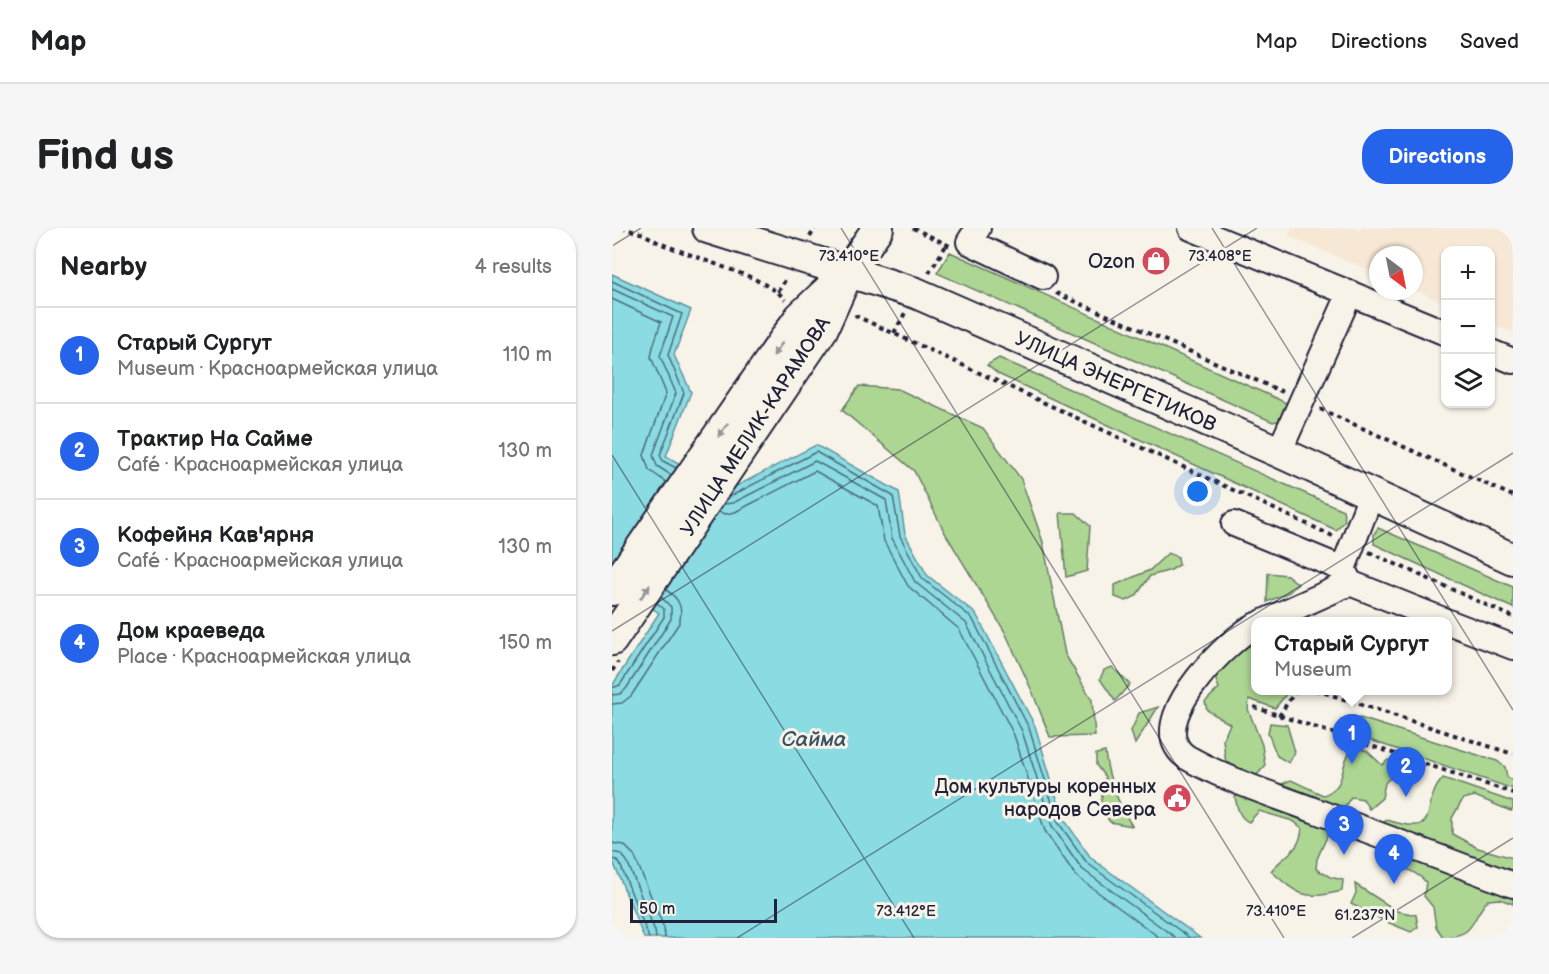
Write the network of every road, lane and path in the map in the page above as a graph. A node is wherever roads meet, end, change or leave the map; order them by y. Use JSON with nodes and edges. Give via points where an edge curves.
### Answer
{"nodes":[{"id":1,"x":621,"y":228,"type":"edge"},
{"id":2,"x":708,"y":228,"type":"edge"},
{"id":3,"x":878,"y":228,"type":"edge"},
{"id":4,"x":913,"y":228,"type":"edge"},
{"id":5,"x":978,"y":228,"type":"edge"},
{"id":6,"x":1191,"y":228,"type":"edge"},
{"id":7,"x":957,"y":249,"type":"dead end"},
{"id":8,"x":849,"y":270,"type":"junction"},
{"id":9,"x":1049,"y":285,"type":"joint"},
{"id":10,"x":778,"y":292,"type":"dead end"},
{"id":11,"x":1350,"y":293,"type":"junction"},
{"id":12,"x":856,"y":316,"type":"dead end"},
{"id":13,"x":811,"y":323,"type":"junction"},
{"id":14,"x":1441,"y":331,"type":"edge"},
{"id":15,"x":1495,"y":354,"type":"edge"},
{"id":16,"x":1513,"y":361,"type":"edge"},
{"id":17,"x":1303,"y":401,"type":"junction"},
{"id":18,"x":1279,"y":452,"type":"junction"},
{"id":19,"x":1371,"y":495,"type":"junction"},
{"id":20,"x":1513,"y":496,"type":"edge"},
{"id":21,"x":1234,"y":524,"type":"dead end"},
{"id":22,"x":1351,"y":544,"type":"junction"},
{"id":23,"x":1513,"y":559,"type":"edge"},
{"id":24,"x":1346,"y":576,"type":"junction"},
{"id":25,"x":612,"y":590,"type":"edge"},
{"id":26,"x":1272,"y":617,"type":"edge"},
{"id":27,"x":1437,"y":617,"type":"edge"},
{"id":28,"x":1513,"y":617,"type":"edge"},
{"id":29,"x":1452,"y":624,"type":"edge"},
{"id":30,"x":1251,"y":628,"type":"edge"},
{"id":31,"x":612,"y":640,"type":"edge"},
{"id":32,"x":1513,"y":647,"type":"edge"},
{"id":33,"x":1293,"y":695,"type":"edge"},
{"id":34,"x":1331,"y":695,"type":"edge"},
{"id":35,"x":1254,"y":707,"type":"dead end"},
{"id":36,"x":1279,"y":716,"type":"junction"},
{"id":37,"x":1513,"y":754,"type":"edge"},
{"id":38,"x":1513,"y":793,"type":"edge"},
{"id":39,"x":1513,"y":885,"type":"edge"}],
"edges":[{"from":1,"to":10,"type":"path","via":[[753,278]]},
{"from":2,"to":8,"type":"main road","name":"УЛИЦА ЭНЕРГЕТИКОВ"},
{"from":3,"to":8,"type":"main road","name":"УЛИЦА МЕЛИК-КАРАМОВА"},
{"from":4,"to":7,"type":"path"},
{"from":5,"to":9,"type":"street","via":[[969,243]]},
{"from":6,"to":11,"type":"street"},
{"from":8,"to":13,"type":"main road","name":"УЛИЦА МЕЛИК-КАРАМОВА"},
{"from":8,"to":18,"type":"main road","name":"УЛИЦА ЭНЕРГЕТИКОВ","via":[[916,293]]},
{"from":9,"to":17,"type":"path"},
{"from":11,"to":14,"type":"street"},
{"from":11,"to":17,"type":"street"},
{"from":12,"to":22,"type":"path"},
{"from":13,"to":25,"type":"main road","name":"УЛИЦА МЕЛИК-КАРАМОВА","one_way":true},
{"from":31,"to":13,"type":"main road","name":"УЛИЦА МЕЛИК-КАРАМОВА","one_way":true},
{"from":15,"to":16,"type":"street"},
{"from":17,"to":18,"type":"street"},
{"from":17,"to":20,"type":"path"},
{"from":18,"to":19,"type":"main road","name":"УЛИЦА ЭНЕРГЕТИКОВ"},
{"from":19,"to":22,"type":"street"},
{"from":19,"to":23,"type":"main road","name":"УЛИЦА ЭНЕРГЕТИКОВ"},
{"from":21,"to":24,"type":"street"},
{"from":22,"to":24,"type":"street"},
{"from":22,"to":28,"type":"path"},
{"from":24,"to":26,"type":"street","via":[[1320,596]]},
{"from":24,"to":27,"type":"street"},
{"from":29,"to":32,"type":"street"},
{"from":30,"to":39,"type":"street","via":[[1190,687],[1175,720],[1172,735],[1177,748],[1188,758],[1252,787]]},
{"from":33,"to":36,"type":"path"},
{"from":34,"to":37,"type":"path"},
{"from":35,"to":36,"type":"path"},
{"from":36,"to":38,"type":"path"}]}
